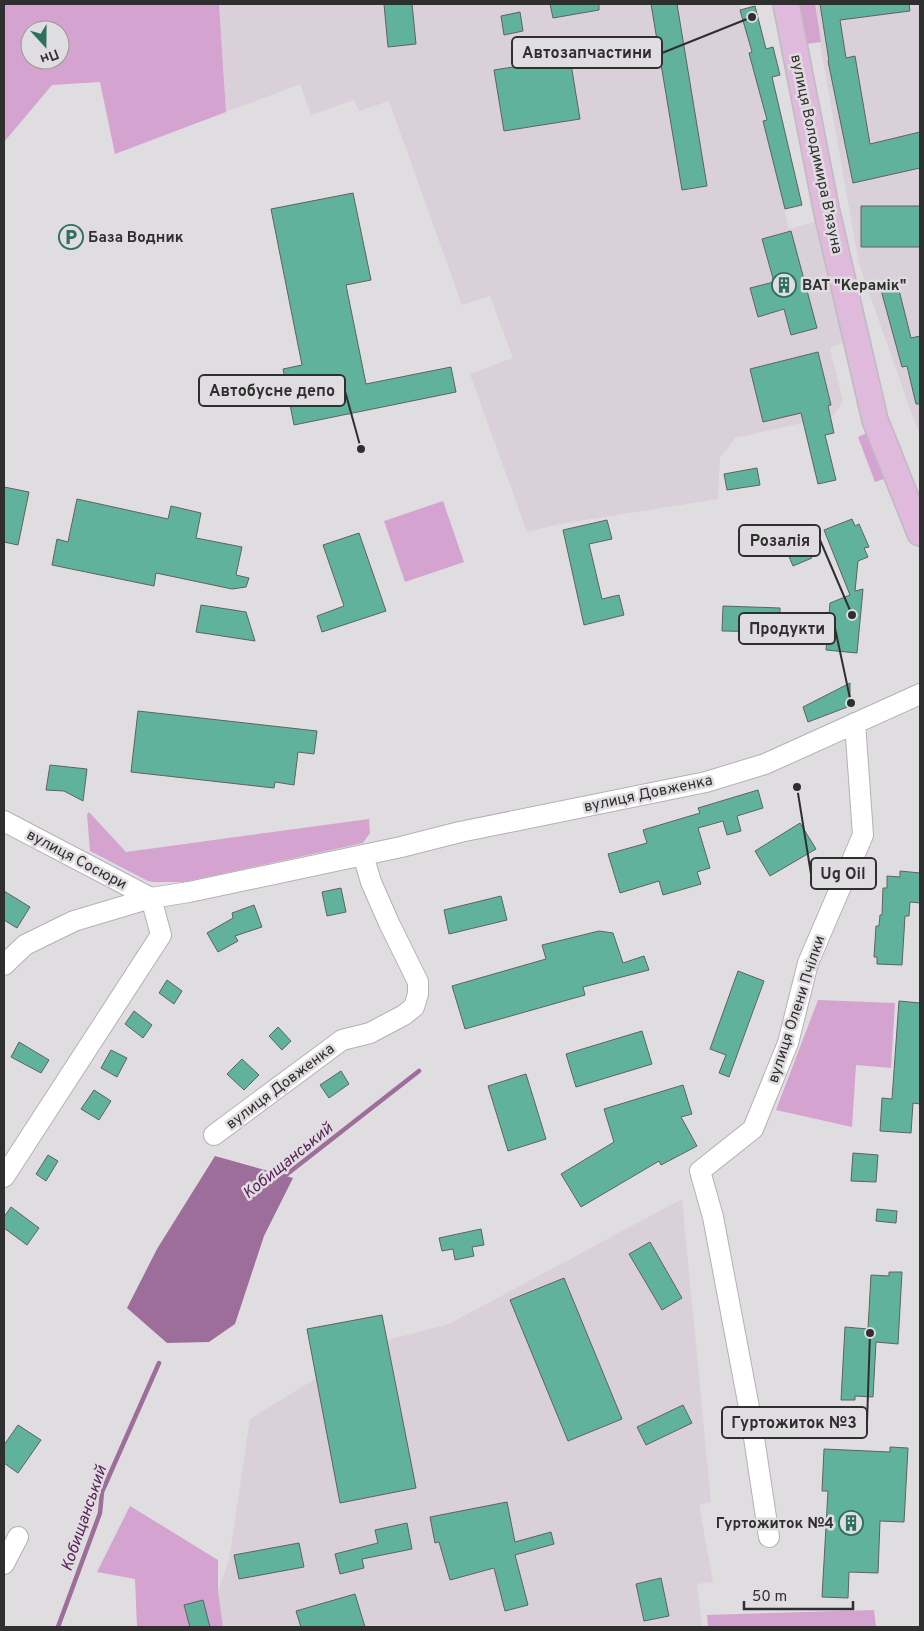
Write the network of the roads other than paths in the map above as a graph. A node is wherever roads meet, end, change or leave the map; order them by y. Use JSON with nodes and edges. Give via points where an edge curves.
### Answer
{"nodes":[{"id":1,"x":786,"y":4,"type":"edge"},
{"id":2,"x":920,"y":533,"type":"edge"},
{"id":3,"x":920,"y":694,"type":"edge"},
{"id":4,"x":855,"y":723,"type":"junction"},
{"id":5,"x":4,"y":821,"type":"edge"},
{"id":6,"x":363,"y":855,"type":"junction"},
{"id":7,"x":151,"y":898,"type":"junction"},
{"id":8,"x":4,"y":965,"type":"edge"},
{"id":9,"x":214,"y":1135,"type":"dead end"},
{"id":10,"x":4,"y":1178,"type":"edge"},
{"id":11,"x":18,"y":1537,"type":"dead end"},
{"id":12,"x":769,"y":1537,"type":"dead end"},
{"id":13,"x":4,"y":1564,"type":"edge"}],
"edges":[{"from":1,"to":2,"type":"main road","name":"вулиця Володимира В'язуна","via":[[826,208],[875,420]]},
{"from":3,"to":4,"type":"street","name":"вулиця Довженка"},
{"from":4,"to":6,"type":"street","name":"вулиця Довженка","via":[[765,764],[706,782]]},
{"from":4,"to":12,"type":"street","name":"вулиця Олени Пчілки","via":[[863,835],[808,963],[788,1043],[753,1129],[700,1171],[713,1217],[751,1418]]},
{"from":5,"to":7,"type":"street","name":"вулиця Сосюри"},
{"from":6,"to":7,"type":"street","name":"вулиця Довженка"},
{"from":6,"to":9,"type":"street","name":"вулиця Довженка","via":[[371,882],[418,982],[414,1007],[370,1033],[342,1040]]},
{"from":7,"to":8,"type":"street","name":"вулиця Довженка","via":[[74,921],[25,945]]},
{"from":7,"to":10,"type":"street","via":[[161,935]]},
{"from":11,"to":13,"type":"street"}]}
